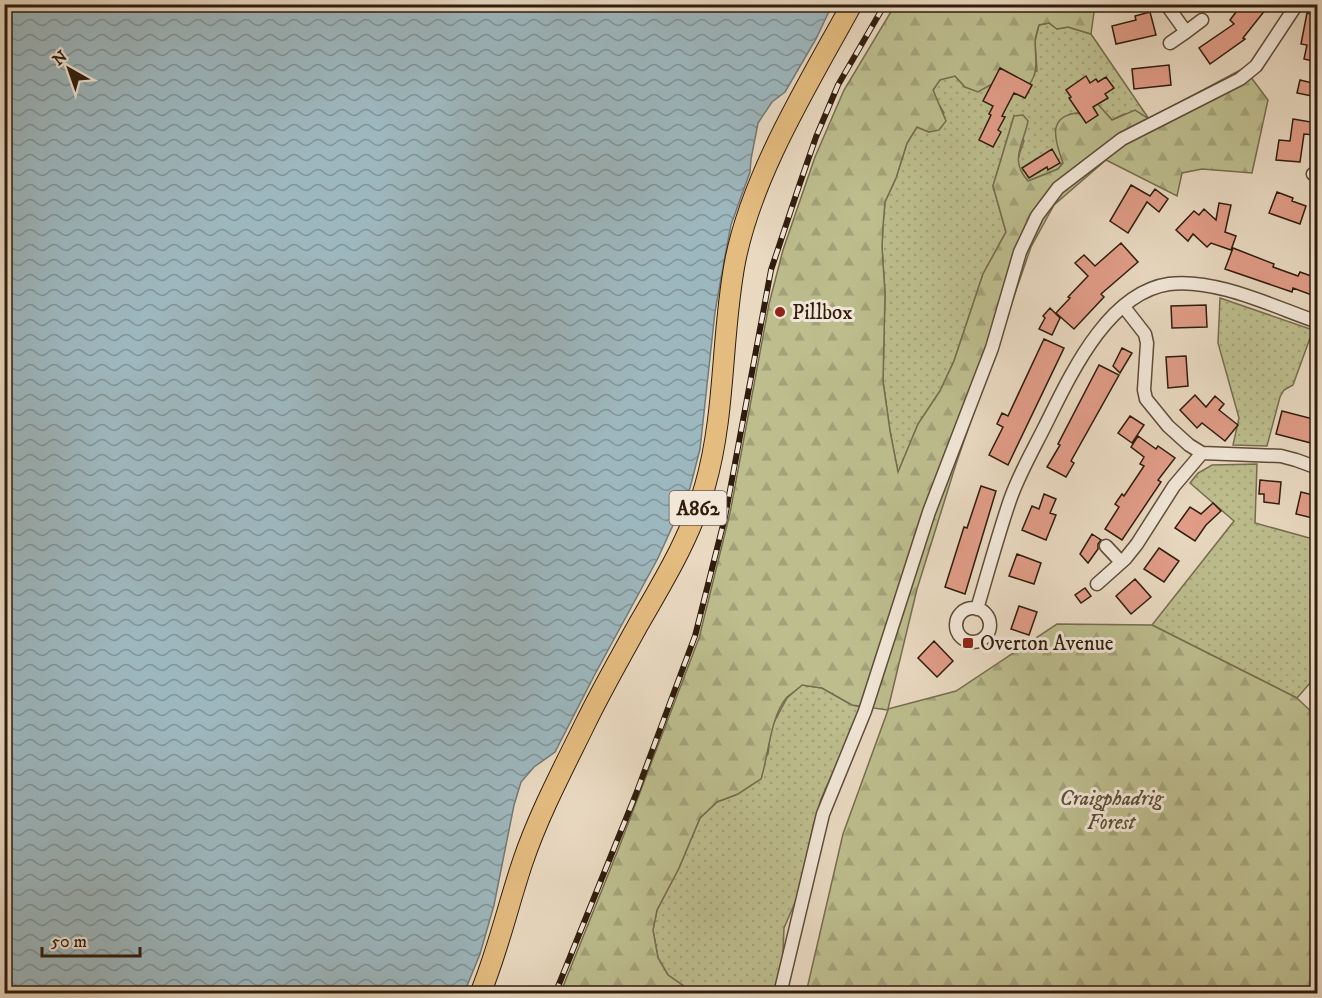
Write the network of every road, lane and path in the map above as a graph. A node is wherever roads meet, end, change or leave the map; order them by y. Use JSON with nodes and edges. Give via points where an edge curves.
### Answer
{"nodes":[{"id":1,"x":852,"y":4,"type":"edge"},
{"id":2,"x":1166,"y":4,"type":"edge"},
{"id":3,"x":1297,"y":4,"type":"edge"},
{"id":4,"x":1202,"y":20,"type":"dead end"},
{"id":5,"x":1186,"y":32,"type":"junction"},
{"id":6,"x":1170,"y":43,"type":"dead end"},
{"id":7,"x":1124,"y":307,"type":"junction"},
{"id":8,"x":1317,"y":322,"type":"edge"},
{"id":9,"x":1202,"y":453,"type":"junction"},
{"id":10,"x":1317,"y":468,"type":"edge"},
{"id":11,"x":1106,"y":546,"type":"dead end"},
{"id":12,"x":1121,"y":562,"type":"junction"},
{"id":13,"x":1097,"y":584,"type":"dead end"},
{"id":14,"x":977,"y":609,"type":"dead end"},
{"id":15,"x":480,"y":993,"type":"edge"},
{"id":16,"x":780,"y":993,"type":"edge"}],
"edges":[{"from":1,"to":15,"type":"main road","number":"A862","via":[[797,104],[755,194],[735,262],[717,428],[706,484],[693,522],[550,798],[524,858]]},
{"from":2,"to":5,"type":"street"},
{"from":3,"to":16,"type":"street","via":[[1256,66],[1240,79],[1122,139],[1058,188],[1037,216],[1020,252],[992,348],[928,512],[865,711],[823,814]]},
{"from":4,"to":5,"type":"street"},
{"from":5,"to":6,"type":"street"},
{"from":7,"to":8,"type":"street","via":[[1151,288],[1187,283],[1234,292]]},
{"from":7,"to":9,"type":"street","via":[[1145,334],[1146,399],[1168,426]]},
{"from":7,"to":14,"type":"street","via":[[1077,363],[1020,474]]},
{"from":9,"to":10,"type":"street","via":[[1281,456]]},
{"from":9,"to":12,"type":"street"},
{"from":11,"to":12,"type":"street"},
{"from":12,"to":13,"type":"street"}]}
